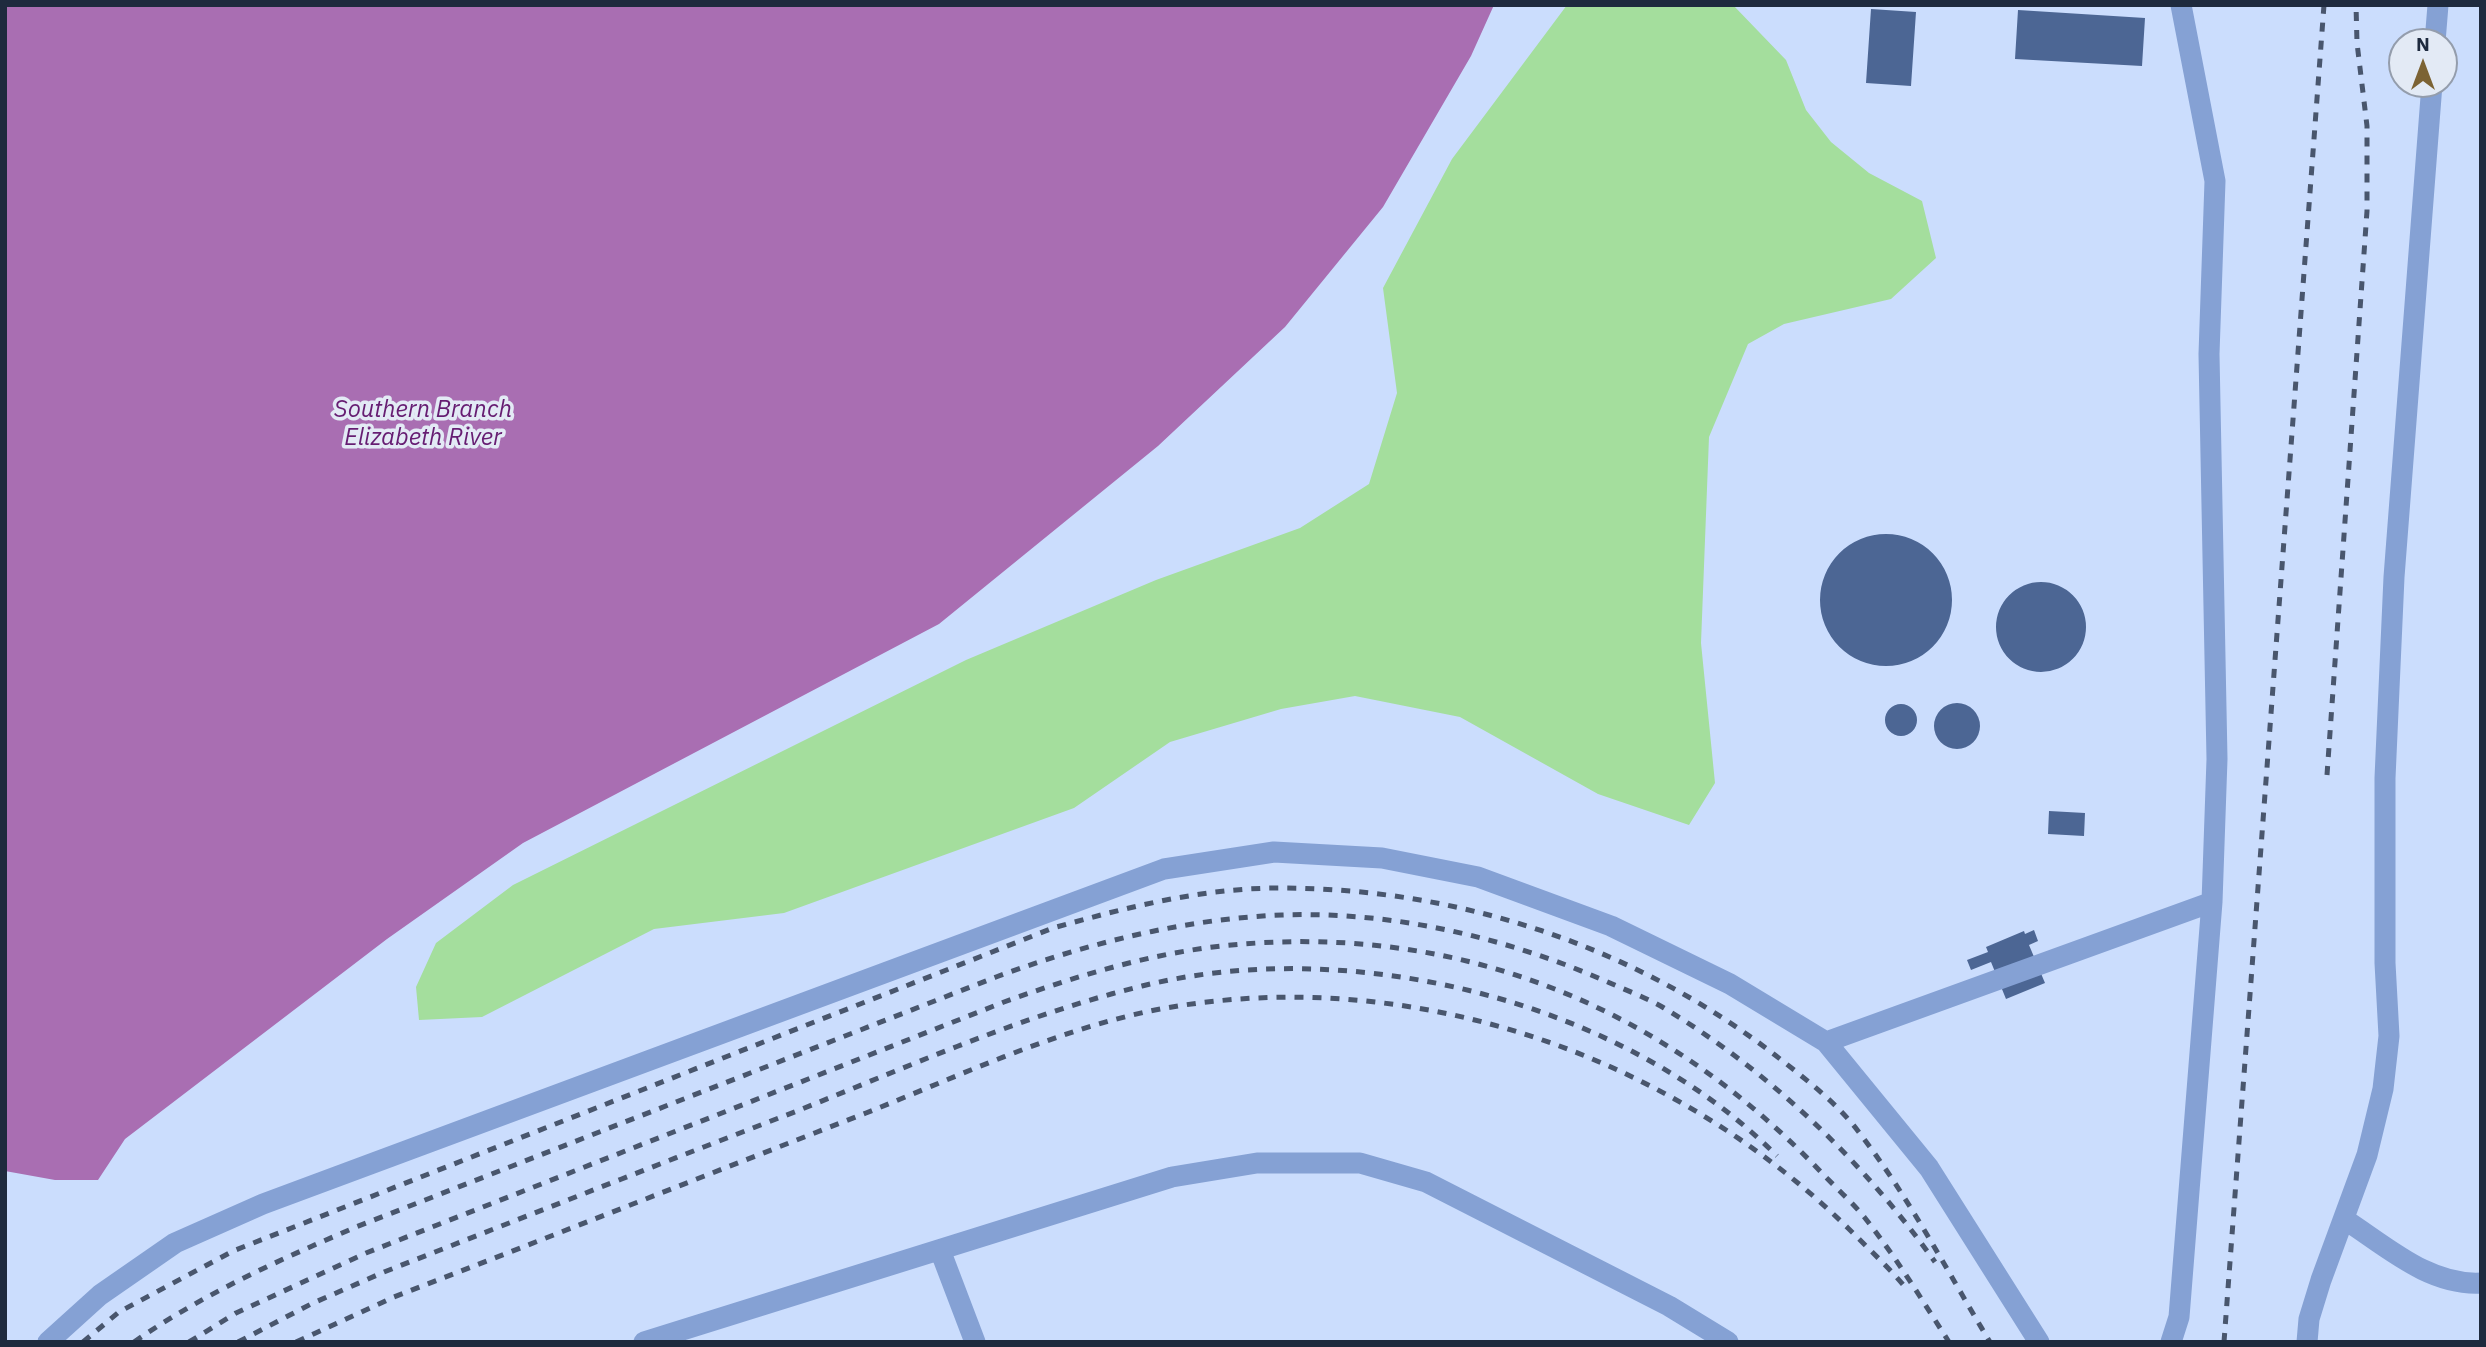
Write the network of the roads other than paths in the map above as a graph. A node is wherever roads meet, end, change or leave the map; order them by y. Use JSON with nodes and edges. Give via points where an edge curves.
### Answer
{"nodes":[{"id":1,"x":2181,"y":5,"type":"edge"},
{"id":2,"x":2438,"y":5,"type":"edge"},
{"id":3,"x":2436,"y":28,"type":"edge"},
{"id":4,"x":2431,"y":98,"type":"edge"},
{"id":5,"x":2212,"y":902,"type":"junction"},
{"id":6,"x":1826,"y":1042,"type":"junction"},
{"id":7,"x":2344,"y":1219,"type":"junction"},
{"id":8,"x":940,"y":1250,"type":"junction"},
{"id":9,"x":2481,"y":1283,"type":"edge"},
{"id":10,"x":48,"y":1342,"type":"edge"},
{"id":11,"x":644,"y":1342,"type":"edge"},
{"id":12,"x":975,"y":1342,"type":"edge"},
{"id":13,"x":1728,"y":1342,"type":"edge"},
{"id":14,"x":2039,"y":1342,"type":"edge"},
{"id":15,"x":2171,"y":1342,"type":"edge"},
{"id":16,"x":2307,"y":1342,"type":"edge"}],
"edges":[{"from":1,"to":5,"type":"lane","via":[[2215,181],[2209,354],[2217,759]]},
{"from":2,"to":3,"type":"lane"},
{"from":4,"to":7,"type":"lane","via":[[2394,577],[2385,778],[2389,1036],[2383,1089],[2367,1155]]},
{"from":5,"to":6,"type":"lane"},
{"from":5,"to":15,"type":"lane","via":[[2179,1317]]},
{"from":6,"to":10,"type":"lane","via":[[1730,984],[1623,932],[1478,877],[1382,858],[1274,852],[1164,869],[263,1204],[174,1242],[100,1295]]},
{"from":6,"to":14,"type":"lane","via":[[1929,1168]]},
{"from":7,"to":9,"type":"lane","via":[[2437,1278]]},
{"from":7,"to":16,"type":"lane","via":[[2309,1319]]},
{"from":8,"to":11,"type":"lane"},
{"from":8,"to":12,"type":"lane"},
{"from":8,"to":13,"type":"lane","via":[[1172,1177],[1257,1163],[1360,1163],[1426,1182],[1669,1306]]}]}
